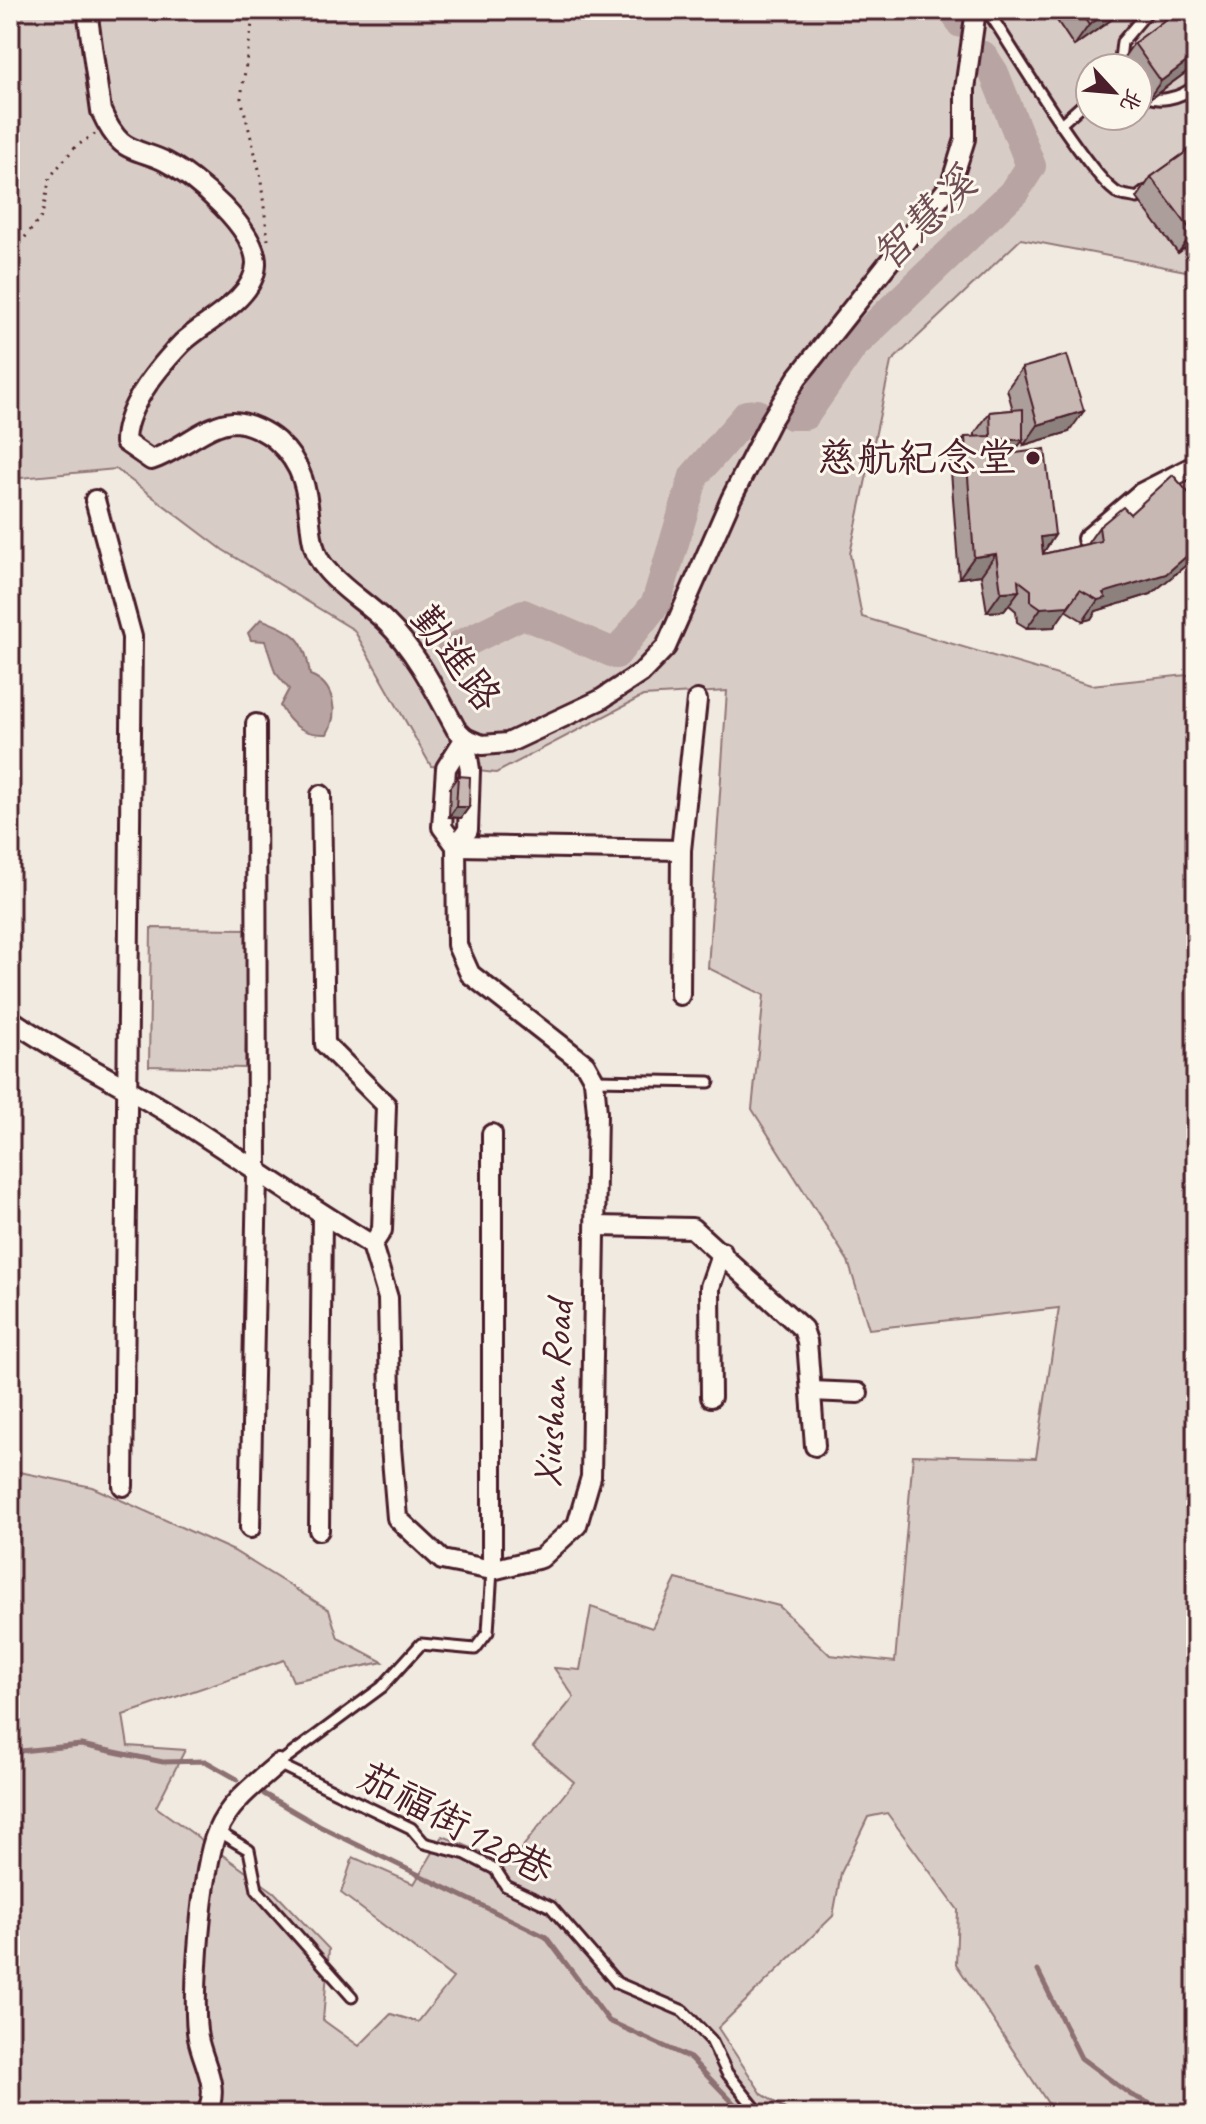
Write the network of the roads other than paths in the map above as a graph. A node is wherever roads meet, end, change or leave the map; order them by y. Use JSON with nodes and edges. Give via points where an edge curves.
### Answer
{"nodes":[{"id":1,"x":87,"y":10,"type":"edge"},
{"id":2,"x":976,"y":10,"type":"edge"},
{"id":3,"x":987,"y":10,"type":"edge"},
{"id":4,"x":1149,"y":10,"type":"edge"},
{"id":5,"x":1121,"y":52,"type":"edge"},
{"id":6,"x":1196,"y":85,"type":"edge"},
{"id":7,"x":1154,"y":98,"type":"edge"},
{"id":8,"x":1074,"y":112,"type":"edge"},
{"id":9,"x":1062,"y":123,"type":"junction"},
{"id":10,"x":1161,"y":179,"type":"edge"},
{"id":11,"x":1196,"y":465,"type":"edge"},
{"id":12,"x":95,"y":500,"type":"dead end"},
{"id":13,"x":1087,"y":539,"type":"dead end"},
{"id":14,"x":697,"y":700,"type":"dead end"},
{"id":15,"x":256,"y":724,"type":"dead end"},
{"id":16,"x":465,"y":738,"type":"junction"},
{"id":17,"x":321,"y":795,"type":"dead end"},
{"id":18,"x":456,"y":846,"type":"junction"},
{"id":19,"x":681,"y":850,"type":"junction"},
{"id":20,"x":680,"y":995,"type":"dead end"},
{"id":21,"x":10,"y":1019,"type":"edge"},
{"id":22,"x":594,"y":1080,"type":"junction"},
{"id":23,"x":709,"y":1082,"type":"dead end"},
{"id":24,"x":126,"y":1088,"type":"junction"},
{"id":25,"x":492,"y":1134,"type":"dead end"},
{"id":26,"x":257,"y":1174,"type":"junction"},
{"id":27,"x":322,"y":1215,"type":"junction"},
{"id":28,"x":597,"y":1226,"type":"junction"},
{"id":29,"x":372,"y":1245,"type":"junction"},
{"id":30,"x":722,"y":1252,"type":"junction"},
{"id":31,"x":811,"y":1391,"type":"junction"},
{"id":32,"x":858,"y":1393,"type":"dead end"},
{"id":33,"x":711,"y":1397,"type":"dead end"},
{"id":34,"x":815,"y":1446,"type":"dead end"},
{"id":35,"x":123,"y":1486,"type":"dead end"},
{"id":36,"x":250,"y":1528,"type":"dead end"},
{"id":37,"x":319,"y":1530,"type":"dead end"},
{"id":38,"x":492,"y":1570,"type":"junction"},
{"id":39,"x":278,"y":1764,"type":"junction"},
{"id":40,"x":217,"y":1831,"type":"junction"},
{"id":41,"x":352,"y":1997,"type":"dead end"},
{"id":42,"x":206,"y":2114,"type":"edge"},
{"id":43,"x":760,"y":2114,"type":"edge"}],
"edges":[{"from":1,"to":16,"type":"street","name":"勤進路","via":[[101,111],[108,126],[122,143],[166,161],[192,179],[248,234],[256,260],[244,290],[182,343],[138,400],[125,424],[125,442],[151,460],[176,452],[209,428],[235,422],[267,432],[290,453],[305,480],[323,567],[411,650]]},
{"from":2,"to":16,"type":"street","name":"勤進路","via":[[965,89],[965,139],[951,184],[797,378],[731,499],[666,647],[641,673],[600,700],[508,743],[482,745]]},
{"from":3,"to":9,"type":"lane"},
{"from":4,"to":5,"type":"lane","via":[[1122,42]]},
{"from":6,"to":7,"type":"lane","via":[[1183,96]]},
{"from":8,"to":9,"type":"lane"},
{"from":9,"to":10,"type":"lane","via":[[1120,194],[1137,198]]},
{"from":11,"to":13,"type":"street","via":[[1141,493]]},
{"from":12,"to":24,"type":"street","via":[[132,637]]},
{"from":14,"to":19,"type":"street"},
{"from":15,"to":26,"type":"street"},
{"from":16,"to":18,"type":"street","via":[[446,768],[442,827]]},
{"from":17,"to":29,"type":"street","via":[[325,1044],[386,1105],[382,1230]]},
{"from":18,"to":19,"type":"street"},
{"from":18,"to":22,"type":"street","via":[[457,945],[470,974],[550,1034],[585,1064]]},
{"from":19,"to":20,"type":"street"},
{"from":21,"to":24,"type":"street"},
{"from":22,"to":23,"type":"lane"},
{"from":22,"to":28,"type":"street","name":"Xiushan Road"},
{"from":24,"to":26,"type":"street"},
{"from":24,"to":35,"type":"street"},
{"from":25,"to":38,"type":"street"},
{"from":26,"to":27,"type":"street"},
{"from":26,"to":36,"type":"street"},
{"from":27,"to":29,"type":"street"},
{"from":27,"to":37,"type":"street"},
{"from":28,"to":30,"type":"street","via":[[692,1228]]},
{"from":28,"to":38,"type":"street","name":"Xiushan Road","via":[[591,1477],[577,1525],[541,1558]]},
{"from":29,"to":38,"type":"street","name":"Xiushan Road","via":[[388,1298],[397,1518],[442,1560]]},
{"from":30,"to":31,"type":"street","via":[[803,1329]]},
{"from":30,"to":33,"type":"street","via":[[710,1287]]},
{"from":31,"to":32,"type":"street"},
{"from":31,"to":34,"type":"street"},
{"from":38,"to":39,"type":"lane","via":[[488,1632],[475,1649],[421,1644],[382,1687]]},
{"from":39,"to":40,"type":"street","via":[[242,1794]]},
{"from":39,"to":43,"type":"lane","name":"茄福街128巷","via":[[411,1828],[424,1843],[466,1854],[495,1869],[506,1886],[551,1907],[617,1983],[683,2011],[711,2040],[727,2073]]},
{"from":40,"to":41,"type":"lane","via":[[249,1850],[257,1890]]},
{"from":40,"to":42,"type":"street","via":[[201,1919],[197,2036],[213,2088]]}]}
